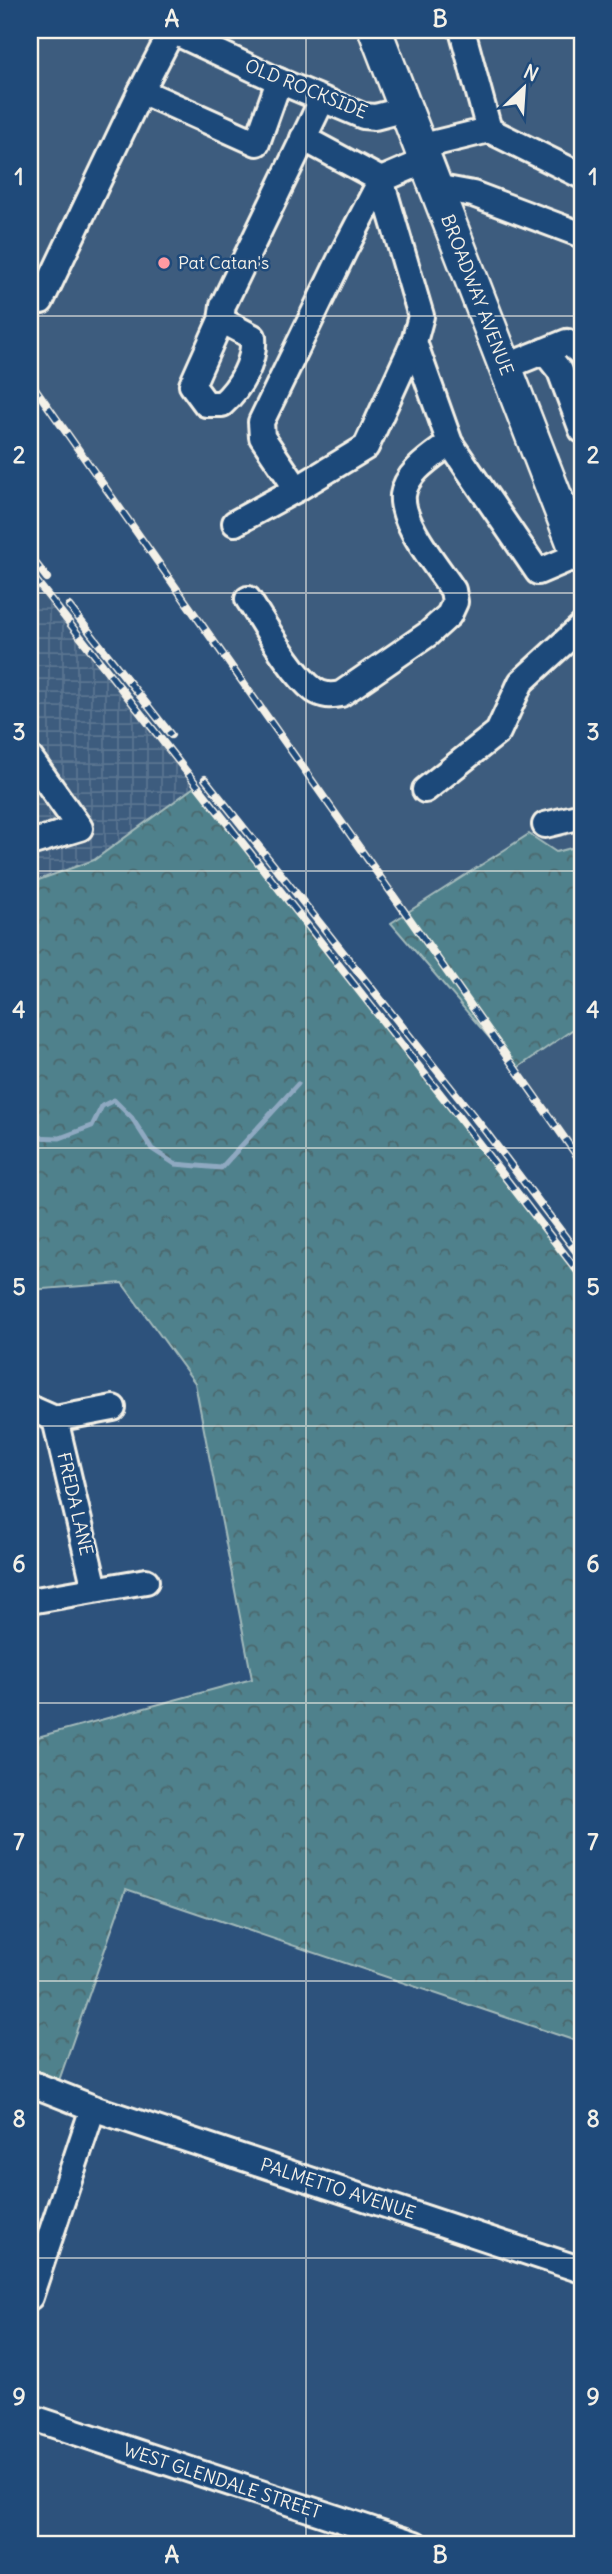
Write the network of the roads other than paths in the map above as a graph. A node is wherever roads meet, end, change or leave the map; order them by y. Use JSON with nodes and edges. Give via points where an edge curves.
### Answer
{"nodes":[{"id":1,"x":171,"y":30,"type":"edge"},
{"id":2,"x":375,"y":30,"type":"edge"},
{"id":3,"x":462,"y":30,"type":"edge"},
{"id":4,"x":279,"y":81,"type":"junction"},
{"id":5,"x":141,"y":91,"type":"junction"},
{"id":6,"x":322,"y":100,"type":"junction"},
{"id":7,"x":406,"y":109,"type":"junction"},
{"id":8,"x":489,"y":130,"type":"junction"},
{"id":9,"x":303,"y":138,"type":"junction"},
{"id":10,"x":426,"y":165,"type":"junction"},
{"id":11,"x":582,"y":176,"type":"edge"},
{"id":12,"x":381,"y":180,"type":"junction"},
{"id":13,"x":582,"y":235,"type":"edge"},
{"id":14,"x":41,"y":301,"type":"dead end"},
{"id":15,"x":221,"y":320,"type":"dead end"},
{"id":16,"x":414,"y":342,"type":"junction"},
{"id":17,"x":575,"y":348,"type":"edge"},
{"id":18,"x":544,"y":351,"type":"junction"},
{"id":19,"x":505,"y":367,"type":"junction"},
{"id":20,"x":582,"y":429,"type":"edge"},
{"id":21,"x":450,"y":443,"type":"junction"},
{"id":22,"x":297,"y":489,"type":"junction"},
{"id":23,"x":234,"y":523,"type":"dead end"},
{"id":24,"x":581,"y":554,"type":"edge"},
{"id":25,"x":248,"y":600,"type":"dead end"},
{"id":26,"x":582,"y":626,"type":"edge"},
{"id":27,"x":30,"y":758,"type":"edge"},
{"id":28,"x":425,"y":790,"type":"dead end"},
{"id":29,"x":582,"y":816,"type":"edge"},
{"id":30,"x":545,"y":825,"type":"dead end"},
{"id":31,"x":30,"y":843,"type":"edge"},
{"id":32,"x":30,"y":1408,"type":"edge"},
{"id":33,"x":113,"y":1408,"type":"dead end"},
{"id":34,"x":55,"y":1419,"type":"junction"},
{"id":35,"x":146,"y":1581,"type":"dead end"},
{"id":36,"x":95,"y":1589,"type":"junction"},
{"id":37,"x":30,"y":1601,"type":"edge"},
{"id":38,"x":30,"y":2083,"type":"edge"},
{"id":39,"x":93,"y":2108,"type":"junction"},
{"id":40,"x":582,"y":2270,"type":"edge"},
{"id":41,"x":30,"y":2297,"type":"edge"},
{"id":42,"x":30,"y":2417,"type":"edge"},
{"id":43,"x":415,"y":2544,"type":"edge"}],
"edges":[{"from":1,"to":4,"type":"street","name":"OLD ROCKSIDE"},
{"from":1,"to":5,"type":"street"},
{"from":2,"to":7,"type":"main road","name":"BROADWAY AVENUE"},
{"from":3,"to":8,"type":"street"},
{"from":4,"to":5,"type":"street","via":[[257,143]]},
{"from":4,"to":6,"type":"street","name":"OLD ROCKSIDE"},
{"from":5,"to":14,"type":"street"},
{"from":6,"to":7,"type":"street","name":"OLD ROCKSIDE","via":[[363,116]]},
{"from":6,"to":9,"type":"street"},
{"from":7,"to":10,"type":"main road","name":"BROADWAY AVENUE"},
{"from":8,"to":10,"type":"street"},
{"from":8,"to":11,"type":"street"},
{"from":9,"to":12,"type":"street"},
{"from":9,"to":15,"type":"street","via":[[223,305]]},
{"from":10,"to":12,"type":"street"},
{"from":10,"to":13,"type":"street","via":[[473,194]]},
{"from":10,"to":19,"type":"main road","name":"BROADWAY AVENUE"},
{"from":12,"to":16,"type":"street","via":[[421,316]]},
{"from":12,"to":22,"type":"street","via":[[261,422],[262,437]]},
{"from":16,"to":21,"type":"street"},
{"from":16,"to":22,"type":"street","via":[[366,447]]},
{"from":17,"to":18,"type":"street"},
{"from":18,"to":19,"type":"street"},
{"from":18,"to":20,"type":"street","via":[[560,371]]},
{"from":19,"to":24,"type":"main road","name":"BROADWAY AVENUE"},
{"from":21,"to":24,"type":"street","via":[[538,572]]},
{"from":21,"to":25,"type":"street","via":[[422,464],[403,495],[411,528],[453,590],[455,601],[449,615],[428,634],[341,694],[330,696],[315,691],[298,673]]},
{"from":22,"to":23,"type":"street"},
{"from":26,"to":28,"type":"street","via":[[521,682],[498,732]]},
{"from":27,"to":31,"type":"street","via":[[80,828]]},
{"from":29,"to":30,"type":"street"},
{"from":32,"to":34,"type":"street"},
{"from":33,"to":34,"type":"street"},
{"from":34,"to":36,"type":"street","name":"FREDA LANE"},
{"from":35,"to":36,"type":"street"},
{"from":36,"to":37,"type":"street"},
{"from":38,"to":39,"type":"street","name":"PALMETTO AVENUE"},
{"from":39,"to":40,"type":"street","name":"PALMETTO AVENUE"},
{"from":39,"to":41,"type":"street"},
{"from":42,"to":43,"type":"street","name":"WEST GLENDALE STREET"}]}
